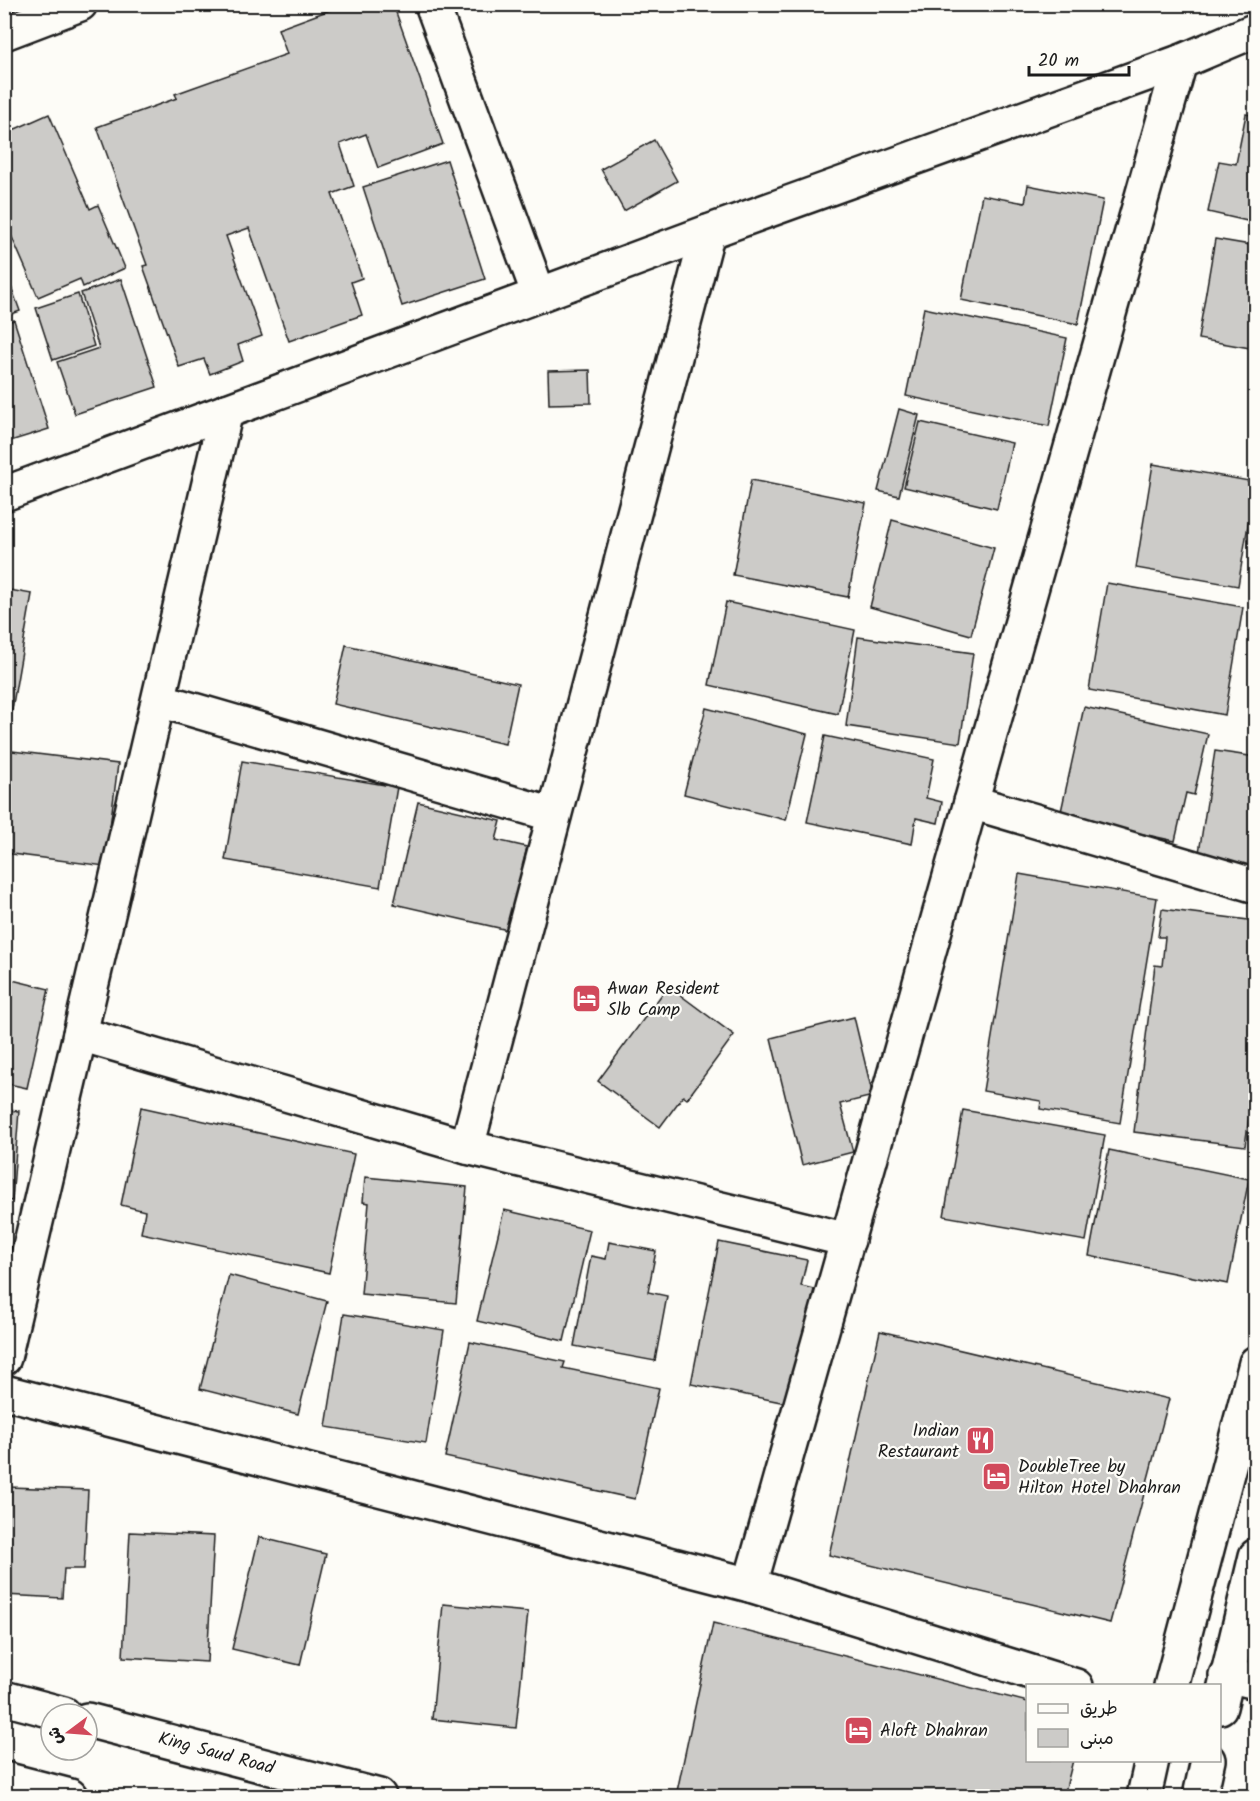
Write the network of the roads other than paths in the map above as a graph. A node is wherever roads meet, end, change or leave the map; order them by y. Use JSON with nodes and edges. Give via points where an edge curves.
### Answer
{"nodes":[{"id":1,"x":81,"y":4,"type":"edge"},
{"id":2,"x":432,"y":4,"type":"edge"},
{"id":3,"x":1256,"y":30,"type":"edge"},
{"id":4,"x":4,"y":33,"type":"edge"},
{"id":5,"x":1180,"y":62,"type":"junction"},
{"id":6,"x":708,"y":232,"type":"junction"},
{"id":7,"x":539,"y":295,"type":"junction"},
{"id":8,"x":226,"y":411,"type":"junction"},
{"id":9,"x":4,"y":494,"type":"edge"},
{"id":10,"x":159,"y":700,"type":"junction"},
{"id":11,"x":971,"y":802,"type":"junction"},
{"id":12,"x":555,"y":815,"type":"junction"},
{"id":13,"x":1256,"y":886,"type":"edge"},
{"id":14,"x":80,"y":1035,"type":"junction"},
{"id":15,"x":467,"y":1147,"type":"junction"},
{"id":16,"x":848,"y":1240,"type":"junction"},
{"id":17,"x":4,"y":1358,"type":"edge"},
{"id":18,"x":1256,"y":1363,"type":"edge"},
{"id":19,"x":4,"y":1392,"type":"edge"},
{"id":20,"x":1256,"y":1556,"type":"edge"},
{"id":21,"x":750,"y":1585,"type":"junction"},
{"id":22,"x":1241,"y":1679,"type":"edge"},
{"id":23,"x":1070,"y":1684,"type":"edge"},
{"id":24,"x":1171,"y":1684,"type":"edge"},
{"id":25,"x":4,"y":1698,"type":"edge"},
{"id":26,"x":1221,"y":1706,"type":"edge"},
{"id":27,"x":39,"y":1707,"type":"edge"},
{"id":28,"x":99,"y":1723,"type":"edge"},
{"id":29,"x":1152,"y":1762,"type":"edge"},
{"id":30,"x":1208,"y":1762,"type":"edge"},
{"id":31,"x":4,"y":1779,"type":"edge"},
{"id":32,"x":69,"y":1797,"type":"edge"},
{"id":33,"x":379,"y":1797,"type":"edge"},
{"id":34,"x":1144,"y":1797,"type":"edge"},
{"id":35,"x":1200,"y":1797,"type":"edge"}],
"edges":[{"from":1,"to":4,"type":"street"},
{"from":2,"to":7,"type":"street"},
{"from":3,"to":5,"type":"street"},
{"from":5,"to":6,"type":"street"},
{"from":5,"to":11,"type":"street"},
{"from":6,"to":7,"type":"street"},
{"from":6,"to":12,"type":"street"},
{"from":7,"to":8,"type":"street"},
{"from":8,"to":9,"type":"street"},
{"from":8,"to":10,"type":"street"},
{"from":10,"to":12,"type":"street"},
{"from":10,"to":14,"type":"street"},
{"from":11,"to":13,"type":"street"},
{"from":11,"to":16,"type":"street"},
{"from":12,"to":15,"type":"street"},
{"from":14,"to":15,"type":"street"},
{"from":14,"to":17,"type":"street"},
{"from":15,"to":16,"type":"street"},
{"from":16,"to":21,"type":"street"},
{"from":18,"to":24,"type":"street"},
{"from":19,"to":21,"type":"street"},
{"from":20,"to":22,"type":"street"},
{"from":21,"to":23,"type":"street"},
{"from":22,"to":26,"type":"street"},
{"from":25,"to":27,"type":"street"},
{"from":28,"to":33,"type":"street","name":"King Saud Road"},
{"from":29,"to":34,"type":"street"},
{"from":30,"to":35,"type":"street"},
{"from":31,"to":32,"type":"street"}]}
